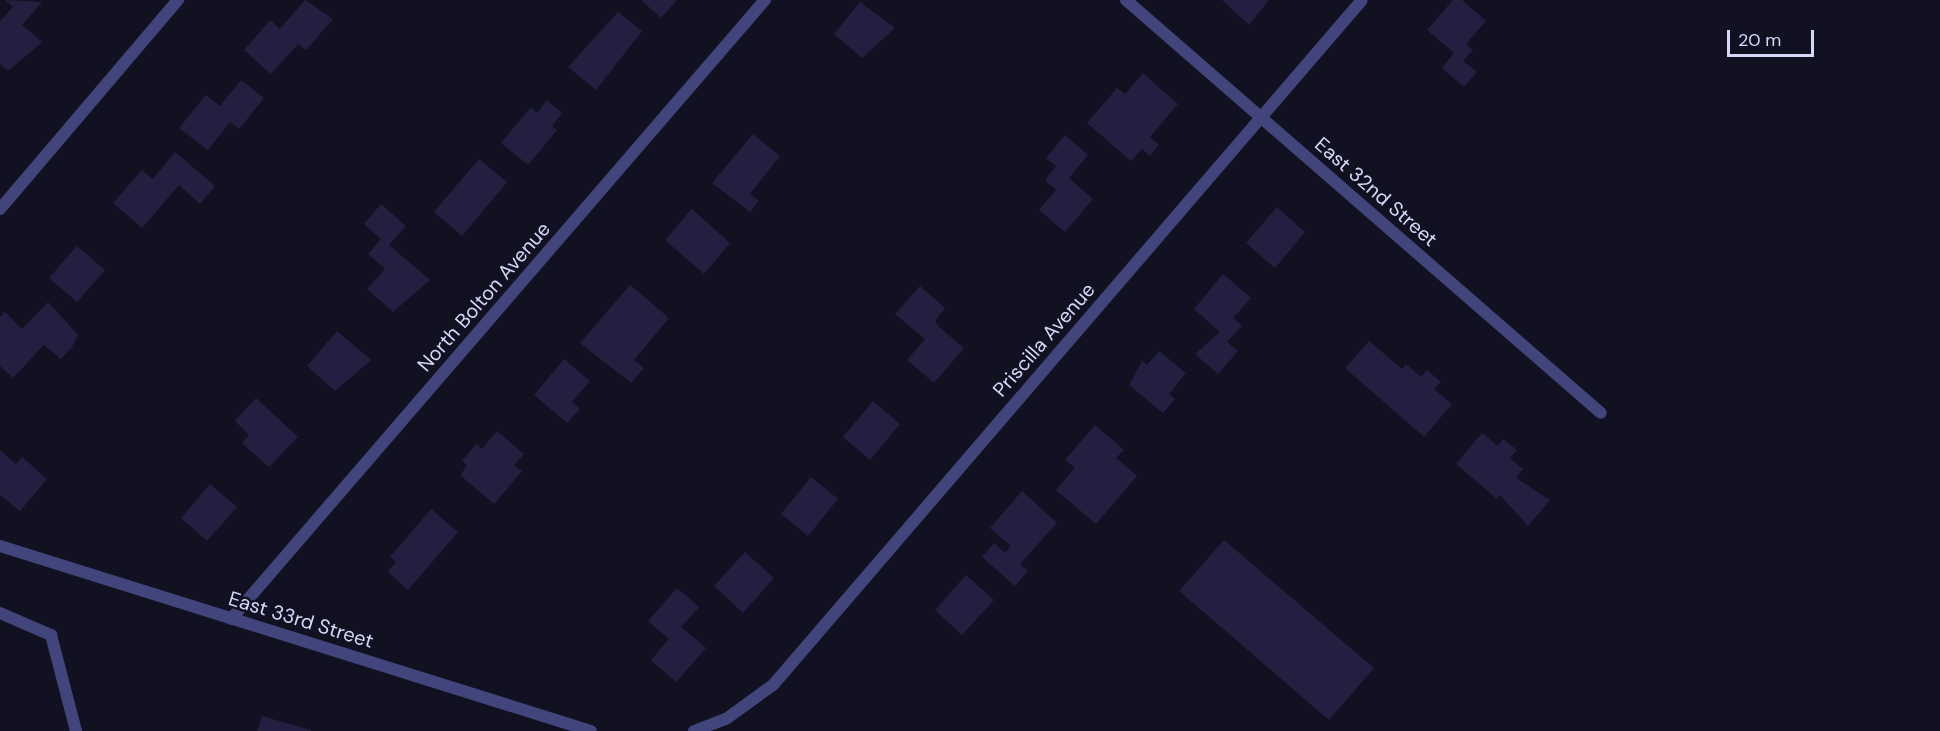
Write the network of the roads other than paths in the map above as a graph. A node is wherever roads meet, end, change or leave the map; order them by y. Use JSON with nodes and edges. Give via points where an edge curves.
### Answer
{"nodes":[{"id":1,"x":178,"y":0,"type":"edge"},
{"id":2,"x":765,"y":0,"type":"edge"},
{"id":3,"x":1126,"y":0,"type":"edge"},
{"id":4,"x":1362,"y":0,"type":"edge"},
{"id":5,"x":1261,"y":117,"type":"junction"},
{"id":6,"x":0,"y":208,"type":"edge"},
{"id":7,"x":1601,"y":413,"type":"dead end"},
{"id":8,"x":0,"y":546,"type":"edge"},
{"id":9,"x":0,"y":614,"type":"edge"},
{"id":10,"x":231,"y":619,"type":"junction"},
{"id":11,"x":76,"y":731,"type":"edge"},
{"id":12,"x":591,"y":731,"type":"edge"},
{"id":13,"x":694,"y":731,"type":"edge"}],
"edges":[{"from":1,"to":6,"type":"street"},
{"from":2,"to":10,"type":"street","name":"North Bolton Avenue"},
{"from":3,"to":5,"type":"street","name":"East 32nd Street"},
{"from":4,"to":5,"type":"street","name":"Priscilla Avenue"},
{"from":5,"to":7,"type":"street","name":"East 32nd Street"},
{"from":5,"to":13,"type":"street","name":"Priscilla Avenue","via":[[754,703]]},
{"from":8,"to":10,"type":"street","name":"East 33rd Street"},
{"from":9,"to":11,"type":"street","via":[[51,635]]},
{"from":10,"to":12,"type":"street","name":"East 33rd Street"}]}
